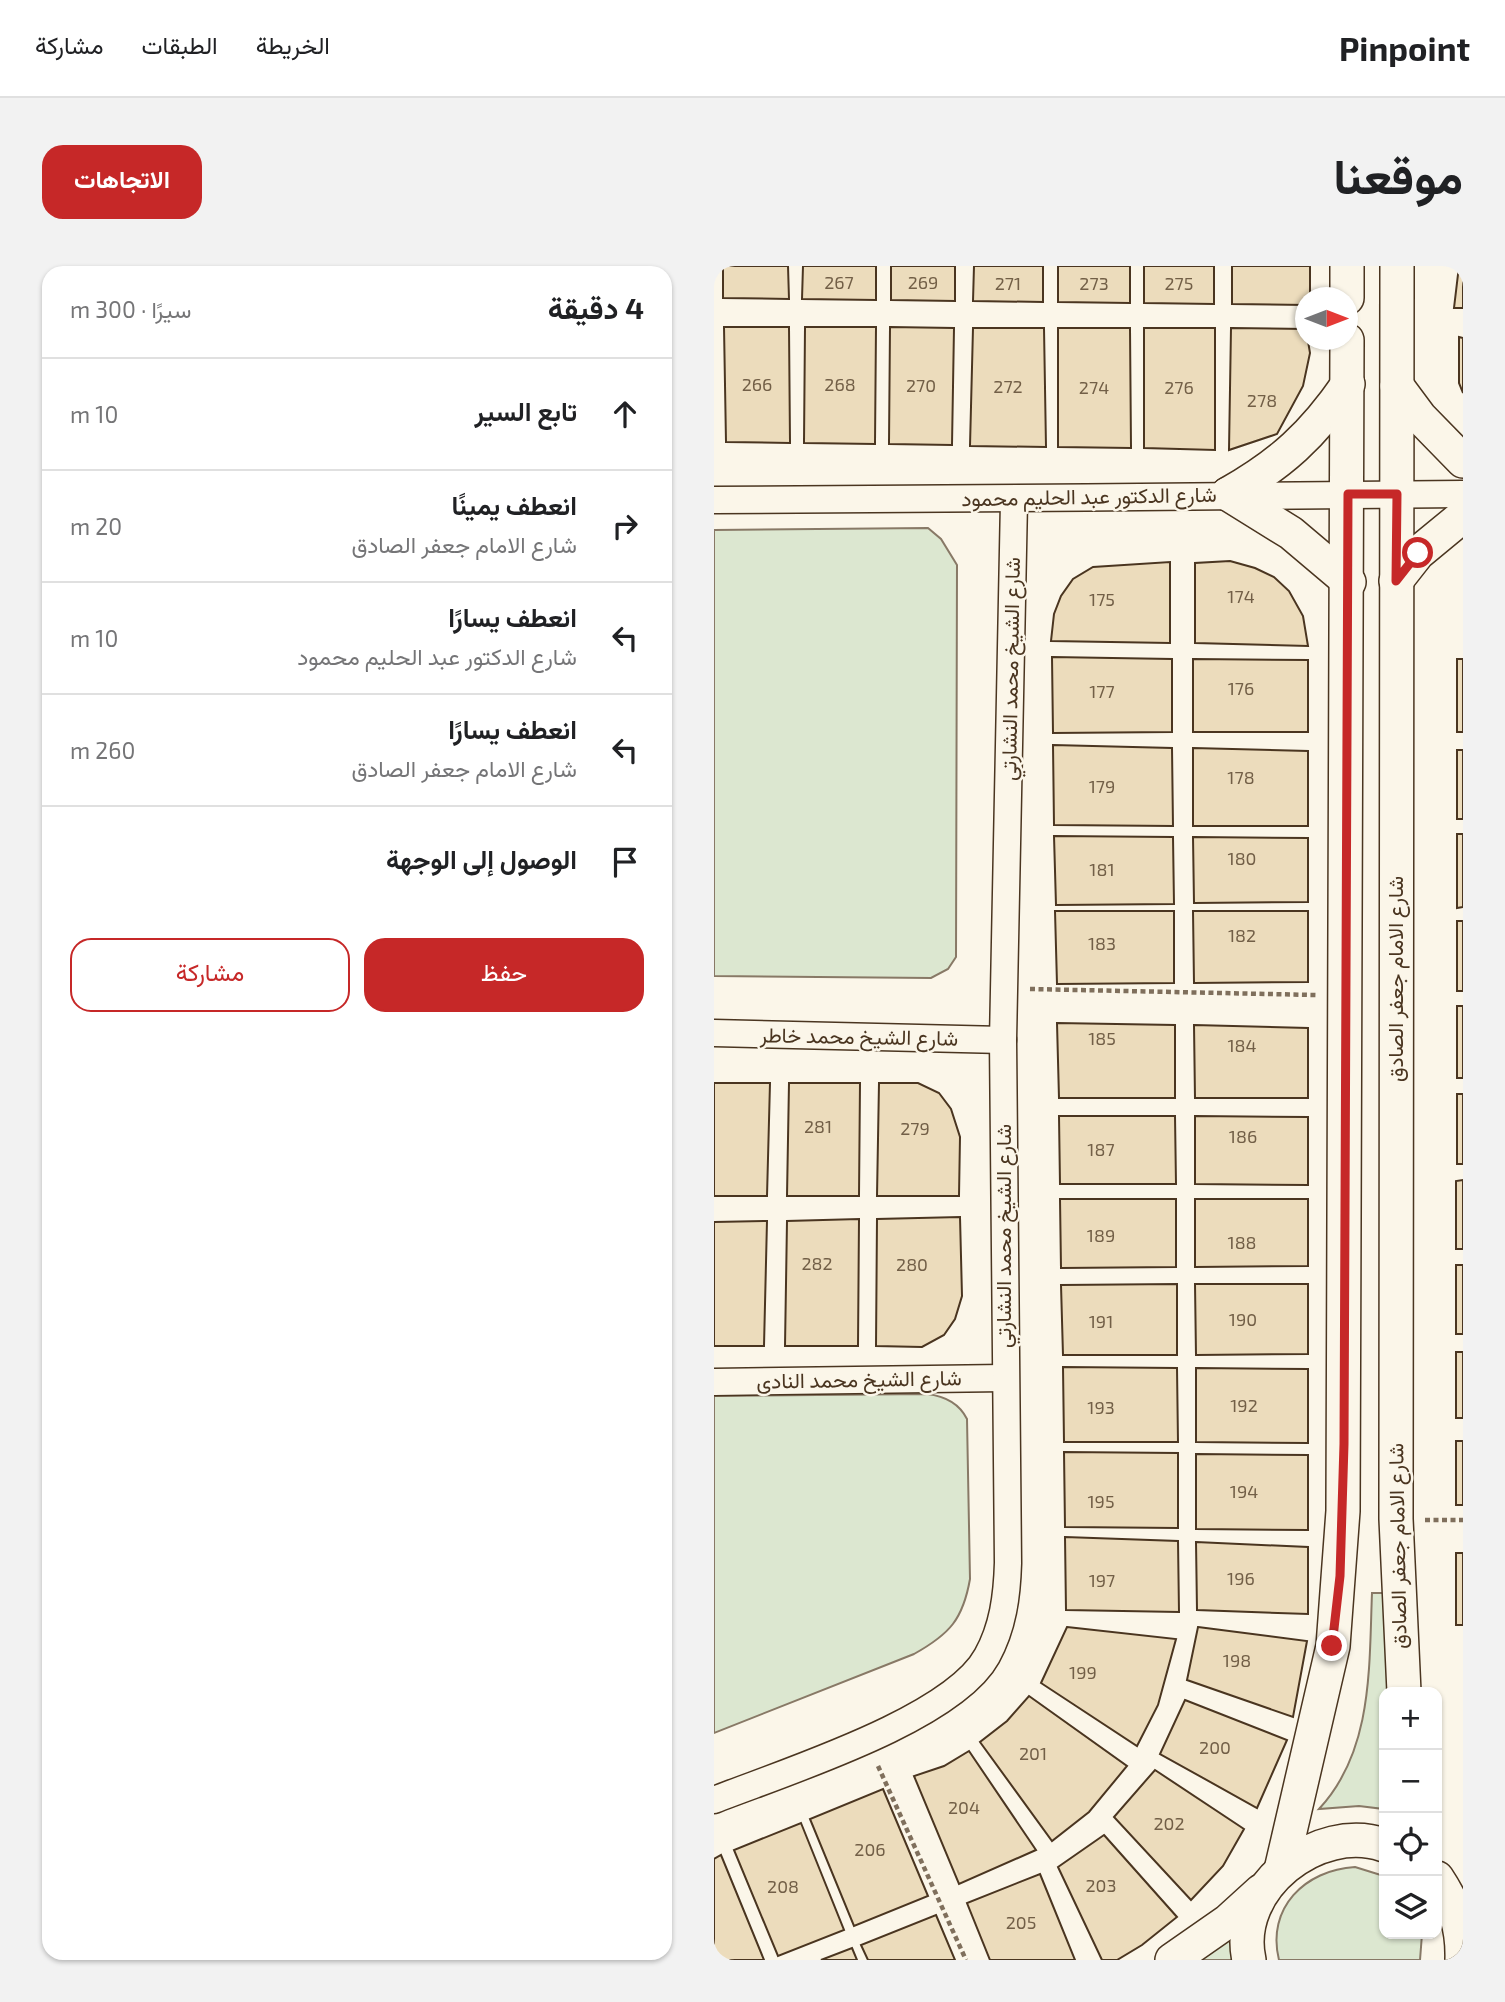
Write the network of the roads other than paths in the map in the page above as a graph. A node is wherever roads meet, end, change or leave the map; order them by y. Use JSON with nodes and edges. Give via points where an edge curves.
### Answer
{"nodes":[{"id":1,"x":1347,"y":266,"type":"edge"},
{"id":2,"x":1397,"y":266,"type":"edge"},
{"id":3,"x":1347,"y":287,"type":"edge"},
{"id":4,"x":1347,"y":350,"type":"edge"},
{"id":5,"x":1348,"y":384,"type":"junction"},
{"id":6,"x":1397,"y":386,"type":"junction"},
{"id":7,"x":1463,"y":461,"type":"edge"},
{"id":8,"x":1228,"y":494,"type":"junction"},
{"id":9,"x":1348,"y":494,"type":"junction"},
{"id":10,"x":1397,"y":494,"type":"junction"},
{"id":11,"x":1463,"y":494,"type":"edge"},
{"id":12,"x":714,"y":500,"type":"edge"},
{"id":13,"x":1014,"y":501,"type":"junction"},
{"id":14,"x":1463,"y":516,"type":"edge"},
{"id":15,"x":1396,"y":581,"type":"junction"},
{"id":16,"x":1349,"y":582,"type":"junction"},
{"id":17,"x":714,"y":1033,"type":"edge"},
{"id":18,"x":1003,"y":1040,"type":"junction"},
{"id":19,"x":1004,"y":1378,"type":"junction"},
{"id":20,"x":714,"y":1382,"type":"edge"},
{"id":21,"x":1404,"y":1687,"type":"edge"},
{"id":22,"x":714,"y":1800,"type":"edge"},
{"id":23,"x":1379,"y":1843,"type":"edge"},
{"id":24,"x":1275,"y":1877,"type":"junction"},
{"id":25,"x":1445,"y":1889,"type":"edge"},
{"id":26,"x":1463,"y":1934,"type":"edge"},
{"id":27,"x":1172,"y":1960,"type":"edge"},
{"id":28,"x":1249,"y":1960,"type":"edge"},
{"id":29,"x":1462,"y":1960,"type":"edge"}],
"edges":[{"from":1,"to":3,"type":"street"},
{"from":2,"to":6,"type":"street","name":"شارع الامام جعفر الصادق"},
{"from":4,"to":5,"type":"street"},
{"from":5,"to":8,"type":"street","via":[[1296,448],[1264,474]]},
{"from":5,"to":9,"type":"street"},
{"from":6,"to":7,"type":"street"},
{"from":6,"to":10,"type":"street","name":"شارع الامام جعفر الصادق"},
{"from":8,"to":9,"type":"street","name":"شارع الدكتور عبد الحليم محمود"},
{"from":8,"to":13,"type":"street","name":"شارع الدكتور عبد الحليم محمود"},
{"from":8,"to":16,"type":"street","via":[[1291,533]]},
{"from":9,"to":10,"type":"street","name":"شارع الدكتور عبد الحليم محمود"},
{"from":9,"to":16,"type":"street"},
{"from":10,"to":11,"type":"street","name":"شارع الدكتور عبد الحليم محمود"},
{"from":10,"to":15,"type":"street","name":"شارع الامام جعفر الصادق"},
{"from":12,"to":13,"type":"street","name":"شارع الدكتور عبد الحليم محمود"},
{"from":13,"to":18,"type":"street","name":"شارع الشيخ محمد النشارتي"},
{"from":14,"to":15,"type":"street","via":[[1418,553]]},
{"from":15,"to":21,"type":"street","name":"شارع الامام جعفر الصادق","via":[[1396,1519]]},
{"from":16,"to":24,"type":"street","via":[[1340,1576],[1332,1646]]},
{"from":17,"to":18,"type":"street","name":"شارع الشيخ محمد خاطر"},
{"from":18,"to":19,"type":"street","name":"شارع الشيخ محمد النشارتي"},
{"from":19,"to":20,"type":"street","name":"شارع الشيخ محمد النادى"},
{"from":19,"to":22,"type":"street","name":"شارع الشيخ محمد النشارتي","via":[[1006,1598],[1000,1628],[986,1659],[963,1684],[932,1706],[866,1740]]},
{"from":23,"to":24,"type":"street","via":[[1341,1841],[1309,1850]]},
{"from":24,"to":27,"type":"street","via":[[1228,1921]]},
{"from":24,"to":28,"type":"street","via":[[1252,1917]]},
{"from":25,"to":26,"type":"street"},
{"from":26,"to":29,"type":"street"}]}
